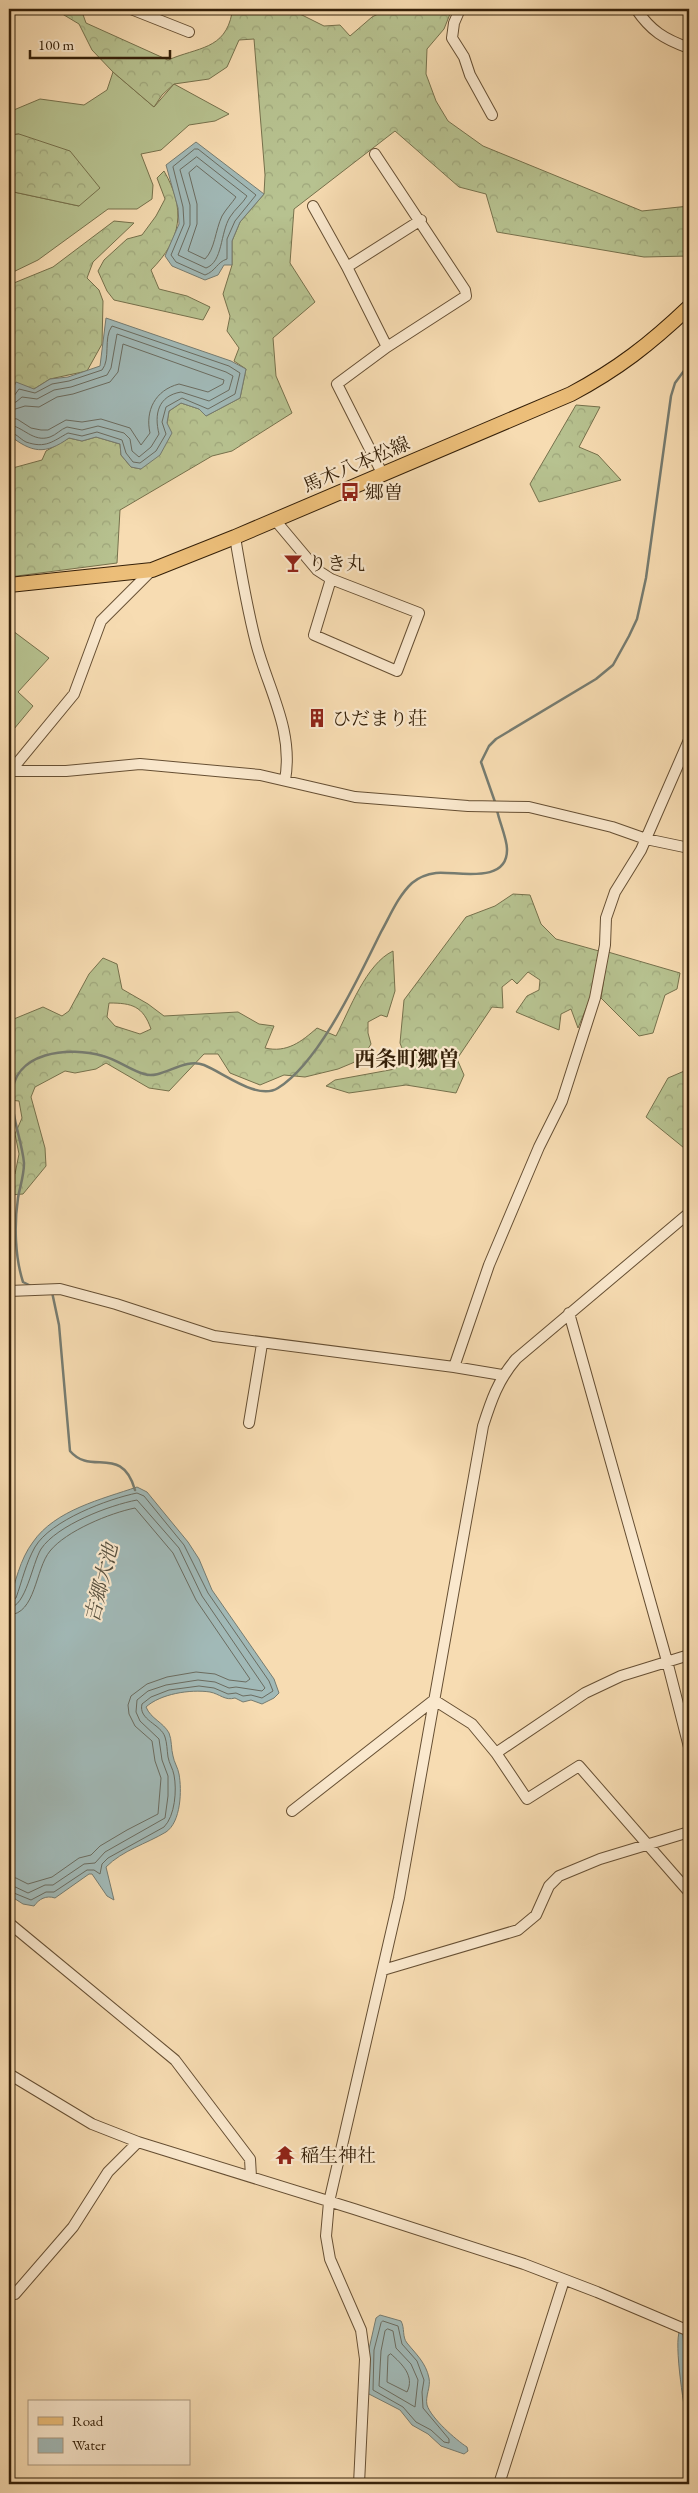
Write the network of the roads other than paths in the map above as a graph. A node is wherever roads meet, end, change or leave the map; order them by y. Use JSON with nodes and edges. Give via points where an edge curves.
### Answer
{"nodes":[{"id":1,"x":131,"y":9,"type":"edge"},
{"id":2,"x":460,"y":9,"type":"edge"},
{"id":3,"x":636,"y":9,"type":"edge"},
{"id":4,"x":189,"y":32,"type":"dead end"},
{"id":5,"x":689,"y":48,"type":"edge"},
{"id":6,"x":492,"y":116,"type":"dead end"},
{"id":7,"x":375,"y":154,"type":"dead end"},
{"id":8,"x":313,"y":206,"type":"dead end"},
{"id":9,"x":421,"y":220,"type":"junction"},
{"id":10,"x":347,"y":267,"type":"junction"},
{"id":11,"x":689,"y":307,"type":"edge"},
{"id":12,"x":387,"y":347,"type":"junction"},
{"id":13,"x":382,"y":473,"type":"junction"},
{"id":14,"x":275,"y":520,"type":"junction"},
{"id":15,"x":235,"y":537,"type":"junction"},
{"id":16,"x":152,"y":570,"type":"junction"},
{"id":17,"x":331,"y":579,"type":"junction"},
{"id":18,"x":9,"y":585,"type":"edge"},
{"id":19,"x":689,"y":740,"type":"edge"},
{"id":20,"x":9,"y":772,"type":"edge"},
{"id":21,"x":285,"y":780,"type":"junction"},
{"id":22,"x":646,"y":839,"type":"junction"},
{"id":23,"x":689,"y":848,"type":"edge"},
{"id":24,"x":689,"y":1214,"type":"edge"},
{"id":25,"x":9,"y":1291,"type":"edge"},
{"id":26,"x":569,"y":1313,"type":"junction"},
{"id":27,"x":262,"y":1344,"type":"junction"},
{"id":28,"x":454,"y":1367,"type":"junction"},
{"id":29,"x":502,"y":1375,"type":"junction"},
{"id":30,"x":249,"y":1424,"type":"dead end"},
{"id":31,"x":689,"y":1655,"type":"edge"},
{"id":32,"x":667,"y":1661,"type":"junction"},
{"id":33,"x":434,"y":1700,"type":"junction"},
{"id":34,"x":689,"y":1747,"type":"edge"},
{"id":35,"x":496,"y":1753,"type":"junction"},
{"id":36,"x":292,"y":1811,"type":"dead end"},
{"id":37,"x":689,"y":1832,"type":"edge"},
{"id":38,"x":646,"y":1845,"type":"junction"},
{"id":39,"x":689,"y":1892,"type":"edge"},
{"id":40,"x":9,"y":1923,"type":"edge"},
{"id":41,"x":383,"y":1970,"type":"junction"},
{"id":42,"x":9,"y":2074,"type":"edge"},
{"id":43,"x":138,"y":2142,"type":"junction"},
{"id":44,"x":251,"y":2176,"type":"junction"},
{"id":45,"x":329,"y":2202,"type":"junction"},
{"id":46,"x":564,"y":2280,"type":"junction"},
{"id":47,"x":15,"y":2294,"type":"dead end"},
{"id":48,"x":689,"y":2332,"type":"edge"},
{"id":49,"x":359,"y":2484,"type":"edge"},
{"id":50,"x":499,"y":2484,"type":"edge"}],
"edges":[{"from":1,"to":4,"type":"street"},
{"from":2,"to":6,"type":"street","via":[[452,38]]},
{"from":3,"to":5,"type":"street","via":[[664,39]]},
{"from":7,"to":9,"type":"street"},
{"from":8,"to":10,"type":"street"},
{"from":9,"to":10,"type":"street"},
{"from":9,"to":12,"type":"street","via":[[466,296]]},
{"from":10,"to":12,"type":"street"},
{"from":11,"to":13,"type":"main road","name":"馬木八本松線","via":[[644,348],[599,380]]},
{"from":12,"to":13,"type":"street","via":[[337,384]]},
{"from":13,"to":14,"type":"main road","name":"馬木八本松線"},
{"from":14,"to":15,"type":"main road","name":"馬木八本松線"},
{"from":14,"to":17,"type":"street","via":[[317,570]]},
{"from":15,"to":16,"type":"main road","name":"馬木八本松線"},
{"from":15,"to":21,"type":"street","via":[[257,645],[280,709],[288,764]]},
{"from":16,"to":18,"type":"main road","name":"馬木八本松線"},
{"from":16,"to":20,"type":"street","via":[[101,621],[74,694]]},
{"from":17,"to":17,"type":"street","via":[[314,635],[397,671],[419,613]]},
{"from":19,"to":22,"type":"street"},
{"from":20,"to":21,"type":"street","via":[[140,764]]},
{"from":21,"to":22,"type":"street","via":[[355,797],[529,807]]},
{"from":22,"to":23,"type":"street"},
{"from":22,"to":28,"type":"street","via":[[615,892],[606,918],[605,945],[595,998],[562,1101],[489,1265]]},
{"from":24,"to":26,"type":"street"},
{"from":25,"to":27,"type":"street","via":[[60,1289],[214,1336]]},
{"from":26,"to":29,"type":"street"},
{"from":26,"to":32,"type":"street"},
{"from":27,"to":28,"type":"street"},
{"from":27,"to":30,"type":"street"},
{"from":28,"to":29,"type":"street"},
{"from":29,"to":33,"type":"street","via":[[483,1426]]},
{"from":31,"to":32,"type":"street"},
{"from":32,"to":34,"type":"street"},
{"from":32,"to":35,"type":"street","via":[[621,1676],[584,1693]]},
{"from":33,"to":35,"type":"street","via":[[472,1724]]},
{"from":33,"to":36,"type":"street"},
{"from":33,"to":41,"type":"street"},
{"from":35,"to":38,"type":"street","via":[[527,1799],[579,1766]]},
{"from":37,"to":38,"type":"street"},
{"from":38,"to":39,"type":"street"},
{"from":38,"to":41,"type":"street","via":[[559,1876],[550,1886],[536,1915],[518,1930]]},
{"from":40,"to":44,"type":"street","via":[[175,2060],[250,2159]]},
{"from":41,"to":45,"type":"street"},
{"from":42,"to":43,"type":"street","via":[[92,2124]]},
{"from":43,"to":44,"type":"street"},
{"from":43,"to":47,"type":"street","via":[[108,2172],[73,2227]]},
{"from":44,"to":45,"type":"street"},
{"from":45,"to":46,"type":"street","via":[[524,2264]]},
{"from":45,"to":49,"type":"street","via":[[326,2236],[330,2259],[361,2330],[365,2359]]},
{"from":46,"to":48,"type":"street"},
{"from":46,"to":50,"type":"street"}]}
